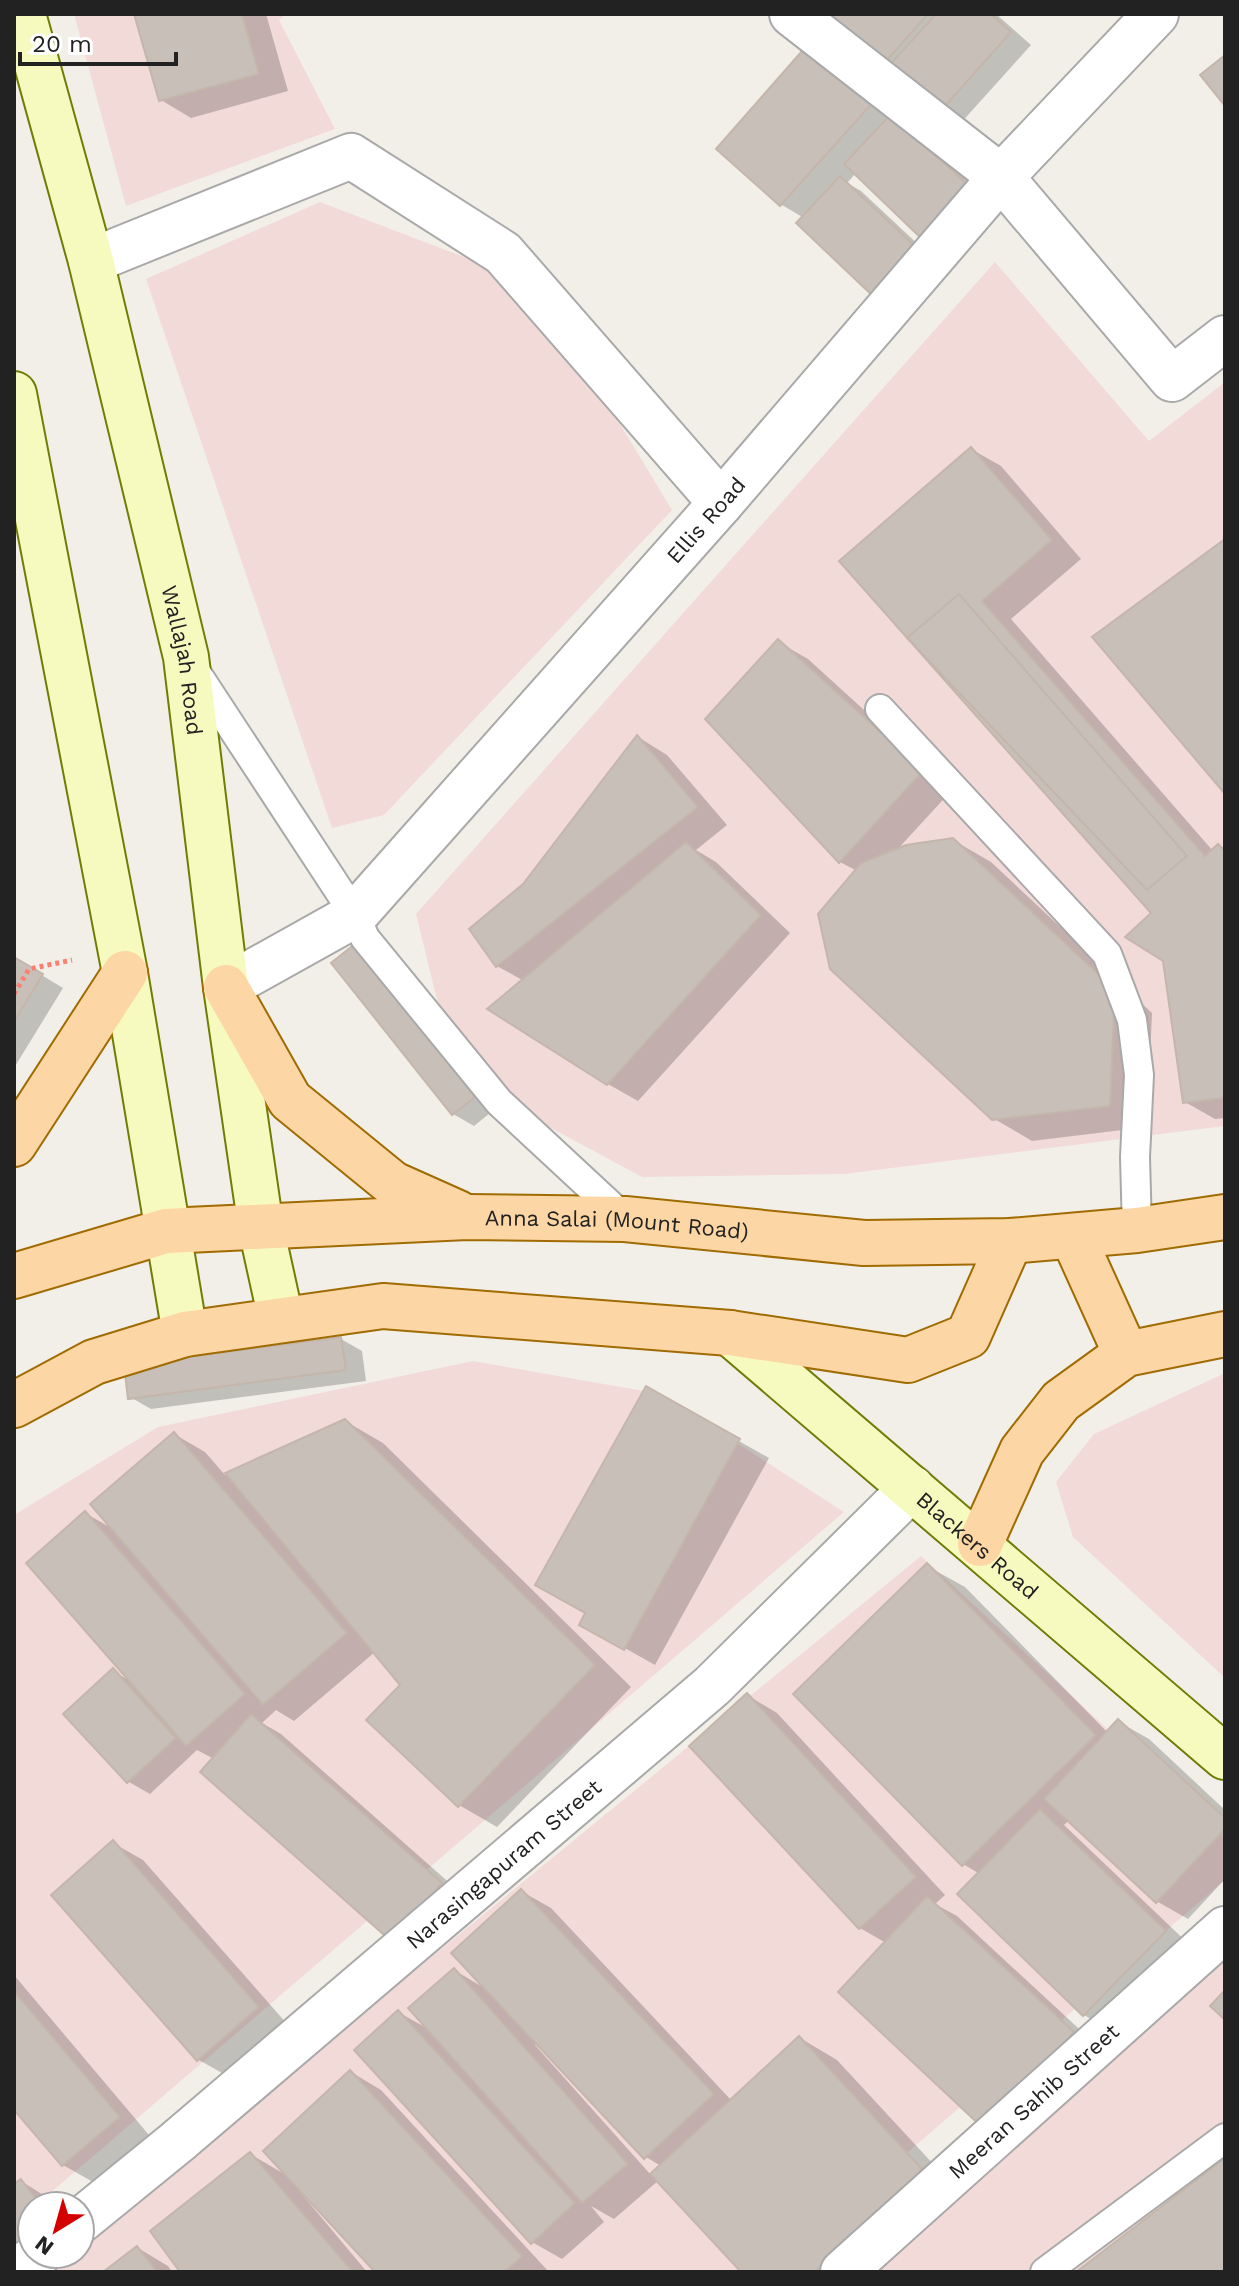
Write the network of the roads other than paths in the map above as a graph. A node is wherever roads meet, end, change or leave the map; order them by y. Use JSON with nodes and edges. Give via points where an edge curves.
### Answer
{"nodes":[{"id":1,"x":23,"y":14,"type":"edge"},
{"id":2,"x":792,"y":14,"type":"edge"},
{"id":3,"x":1156,"y":14,"type":"edge"},
{"id":4,"x":1001,"y":177,"type":"junction"},
{"id":5,"x":91,"y":261,"type":"junction"},
{"id":6,"x":1225,"y":338,"type":"edge"},
{"id":7,"x":14,"y":394,"type":"edge"},
{"id":8,"x":721,"y":503,"type":"junction"},
{"id":9,"x":186,"y":657,"type":"junction"},
{"id":10,"x":880,"y":709,"type":"dead end"},
{"id":11,"x":355,"y":915,"type":"junction"},
{"id":12,"x":122,"y":962,"type":"junction"},
{"id":13,"x":226,"y":987,"type":"junction"},
{"id":14,"x":14,"y":1144,"type":"edge"},
{"id":15,"x":1215,"y":1211,"type":"edge"},
{"id":16,"x":467,"y":1217,"type":"junction"},
{"id":17,"x":625,"y":1219,"type":"junction"},
{"id":18,"x":261,"y":1228,"type":"junction"},
{"id":19,"x":1137,"y":1230,"type":"junction"},
{"id":20,"x":166,"y":1231,"type":"junction"},
{"id":21,"x":1073,"y":1237,"type":"junction"},
{"id":22,"x":1010,"y":1241,"type":"junction"},
{"id":23,"x":14,"y":1276,"type":"edge"},
{"id":24,"x":281,"y":1319,"type":"junction"},
{"id":25,"x":730,"y":1333,"type":"junction"},
{"id":26,"x":185,"y":1334,"type":"junction"},
{"id":27,"x":1225,"y":1334,"type":"edge"},
{"id":28,"x":1126,"y":1354,"type":"junction"},
{"id":29,"x":14,"y":1405,"type":"edge"},
{"id":30,"x":912,"y":1488,"type":"junction"},
{"id":31,"x":980,"y":1544,"type":"junction"},
{"id":32,"x":1225,"y":1757,"type":"edge"},
{"id":33,"x":1225,"y":1929,"type":"edge"},
{"id":34,"x":1225,"y":2138,"type":"edge"},
{"id":35,"x":96,"y":2208,"type":"edge"},
{"id":36,"x":843,"y":2272,"type":"edge"},
{"id":37,"x":1045,"y":2272,"type":"edge"}],
"edges":[{"from":1,"to":5,"type":"main road","name":"Wallajah Road"},
{"from":2,"to":4,"type":"street"},
{"from":3,"to":4,"type":"street","name":"Ellis Road"},
{"from":4,"to":6,"type":"street","via":[[1172,379]]},
{"from":4,"to":8,"type":"street","name":"Ellis Road"},
{"from":5,"to":8,"type":"street","via":[[351,156],[503,253]]},
{"from":5,"to":9,"type":"main road","name":"Wallajah Road"},
{"from":7,"to":12,"type":"main road"},
{"from":8,"to":11,"type":"street","name":"Ellis Road"},
{"from":9,"to":11,"type":"lane"},
{"from":9,"to":13,"type":"main road","name":"Wallajah Road"},
{"from":10,"to":19,"type":"lane","via":[[1107,954],[1132,1020],[1139,1075]]},
{"from":11,"to":13,"type":"street","name":"Ellis Road"},
{"from":11,"to":17,"type":"lane","via":[[365,938],[499,1102]]},
{"from":12,"to":14,"type":"main road"},
{"from":12,"to":20,"type":"main road"},
{"from":13,"to":16,"type":"main road","via":[[290,1100],[393,1184]]},
{"from":13,"to":18,"type":"main road","name":"Wallajah Road"},
{"from":15,"to":19,"type":"main road","name":"Anna Salai (Mount Road)"},
{"from":16,"to":17,"type":"main road","name":"Anna Salai (Mount Road)"},
{"from":16,"to":18,"type":"main road","name":"Anna Salai (Mount Road)"},
{"from":17,"to":22,"type":"main road","name":"Anna Salai (Mount Road)","via":[[864,1243]]},
{"from":18,"to":20,"type":"main road","name":"Anna Salai (Mount Road)"},
{"from":18,"to":24,"type":"main road","name":"Wallajah Road"},
{"from":19,"to":21,"type":"main road","name":"Anna Salai (Mount Road)"},
{"from":20,"to":23,"type":"main road","name":"Anna Salai (Mount Road)"},
{"from":20,"to":26,"type":"main road"},
{"from":21,"to":22,"type":"main road","name":"Anna Salai (Mount Road)"},
{"from":21,"to":28,"type":"main road"},
{"from":22,"to":25,"type":"main road","via":[[968,1336],[908,1360]]},
{"from":24,"to":25,"type":"main road","via":[[383,1306]]},
{"from":24,"to":26,"type":"main road"},
{"from":25,"to":30,"type":"main road","name":"Blackers Road"},
{"from":26,"to":29,"type":"main road","via":[[94,1362]]},
{"from":27,"to":28,"type":"main road"},
{"from":28,"to":31,"type":"main road","via":[[1061,1401],[1022,1451]]},
{"from":30,"to":31,"type":"main road","name":"Blackers Road"},
{"from":30,"to":35,"type":"street","name":"Narasingapuram Street","via":[[712,1686]]},
{"from":31,"to":32,"type":"main road","name":"Blackers Road"},
{"from":33,"to":36,"type":"street","name":"Meeran Sahib Street"},
{"from":34,"to":37,"type":"lane"}]}
